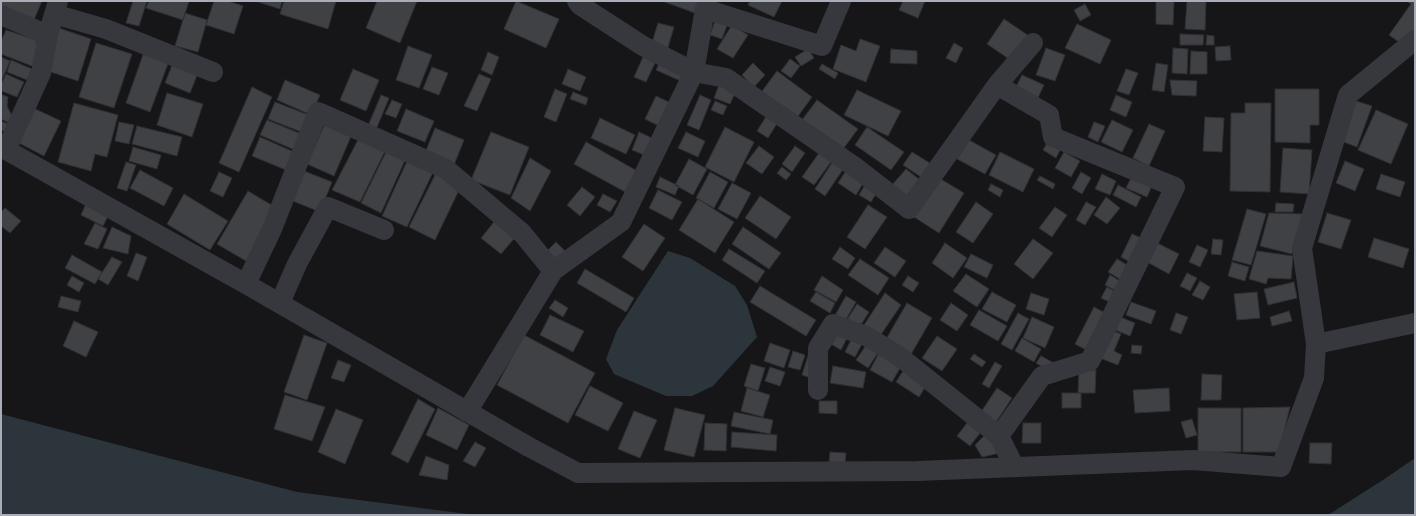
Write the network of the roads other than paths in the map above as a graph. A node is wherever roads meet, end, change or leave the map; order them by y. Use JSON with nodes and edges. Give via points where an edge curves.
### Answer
{"nodes":[{"id":1,"x":577,"y":1,"type":"edge"},
{"id":2,"x":841,"y":1,"type":"edge"},
{"id":3,"x":56,"y":8,"type":"edge"},
{"id":4,"x":1,"y":15,"type":"edge"},
{"id":5,"x":48,"y":36,"type":"junction"},
{"id":6,"x":1415,"y":40,"type":"edge"},
{"id":7,"x":1033,"y":42,"type":"dead end"},
{"id":8,"x":212,"y":72,"type":"dead end"},
{"id":9,"x":694,"y":72,"type":"junction"},
{"id":10,"x":997,"y":85,"type":"junction"},
{"id":11,"x":4,"y":148,"type":"edge"},
{"id":12,"x":384,"y":230,"type":"dead end"},
{"id":13,"x":553,"y":271,"type":"junction"},
{"id":14,"x":246,"y":284,"type":"junction"},
{"id":15,"x":280,"y":303,"type":"junction"},
{"id":16,"x":1415,"y":323,"type":"edge"},
{"id":17,"x":1316,"y":344,"type":"junction"},
{"id":18,"x":818,"y":390,"type":"dead end"},
{"id":19,"x":467,"y":412,"type":"junction"},
{"id":20,"x":999,"y":436,"type":"junction"},
{"id":21,"x":1014,"y":466,"type":"junction"}],
"edges":[{"from":1,"to":9,"type":"street","via":[[643,46]]},
{"from":2,"to":9,"type":"street","via":[[822,46],[705,9]]},
{"from":3,"to":5,"type":"street"},
{"from":3,"to":8,"type":"street"},
{"from":4,"to":5,"type":"street"},
{"from":5,"to":11,"type":"street","via":[[41,72]]},
{"from":6,"to":17,"type":"street","via":[[1348,95],[1302,248]]},
{"from":7,"to":10,"type":"street"},
{"from":9,"to":10,"type":"street","via":[[726,78],[855,167],[909,209]]},
{"from":9,"to":13,"type":"street","via":[[620,222]]},
{"from":10,"to":20,"type":"street","via":[[1050,115],[1053,137],[1175,187],[1090,361],[1042,376]]},
{"from":11,"to":14,"type":"street"},
{"from":12,"to":15,"type":"street","via":[[328,207],[297,264]]},
{"from":13,"to":14,"type":"street","via":[[522,233],[446,169],[318,112],[272,229]]},
{"from":13,"to":19,"type":"street"},
{"from":14,"to":15,"type":"street"},
{"from":15,"to":19,"type":"street"},
{"from":16,"to":17,"type":"street"},
{"from":17,"to":21,"type":"street","via":[[1314,378],[1281,468],[1193,460]]},
{"from":18,"to":20,"type":"street","via":[[818,348],[833,324],[866,336],[898,356]]},
{"from":19,"to":21,"type":"street","via":[[578,473],[917,471]]},
{"from":20,"to":21,"type":"street"}]}
